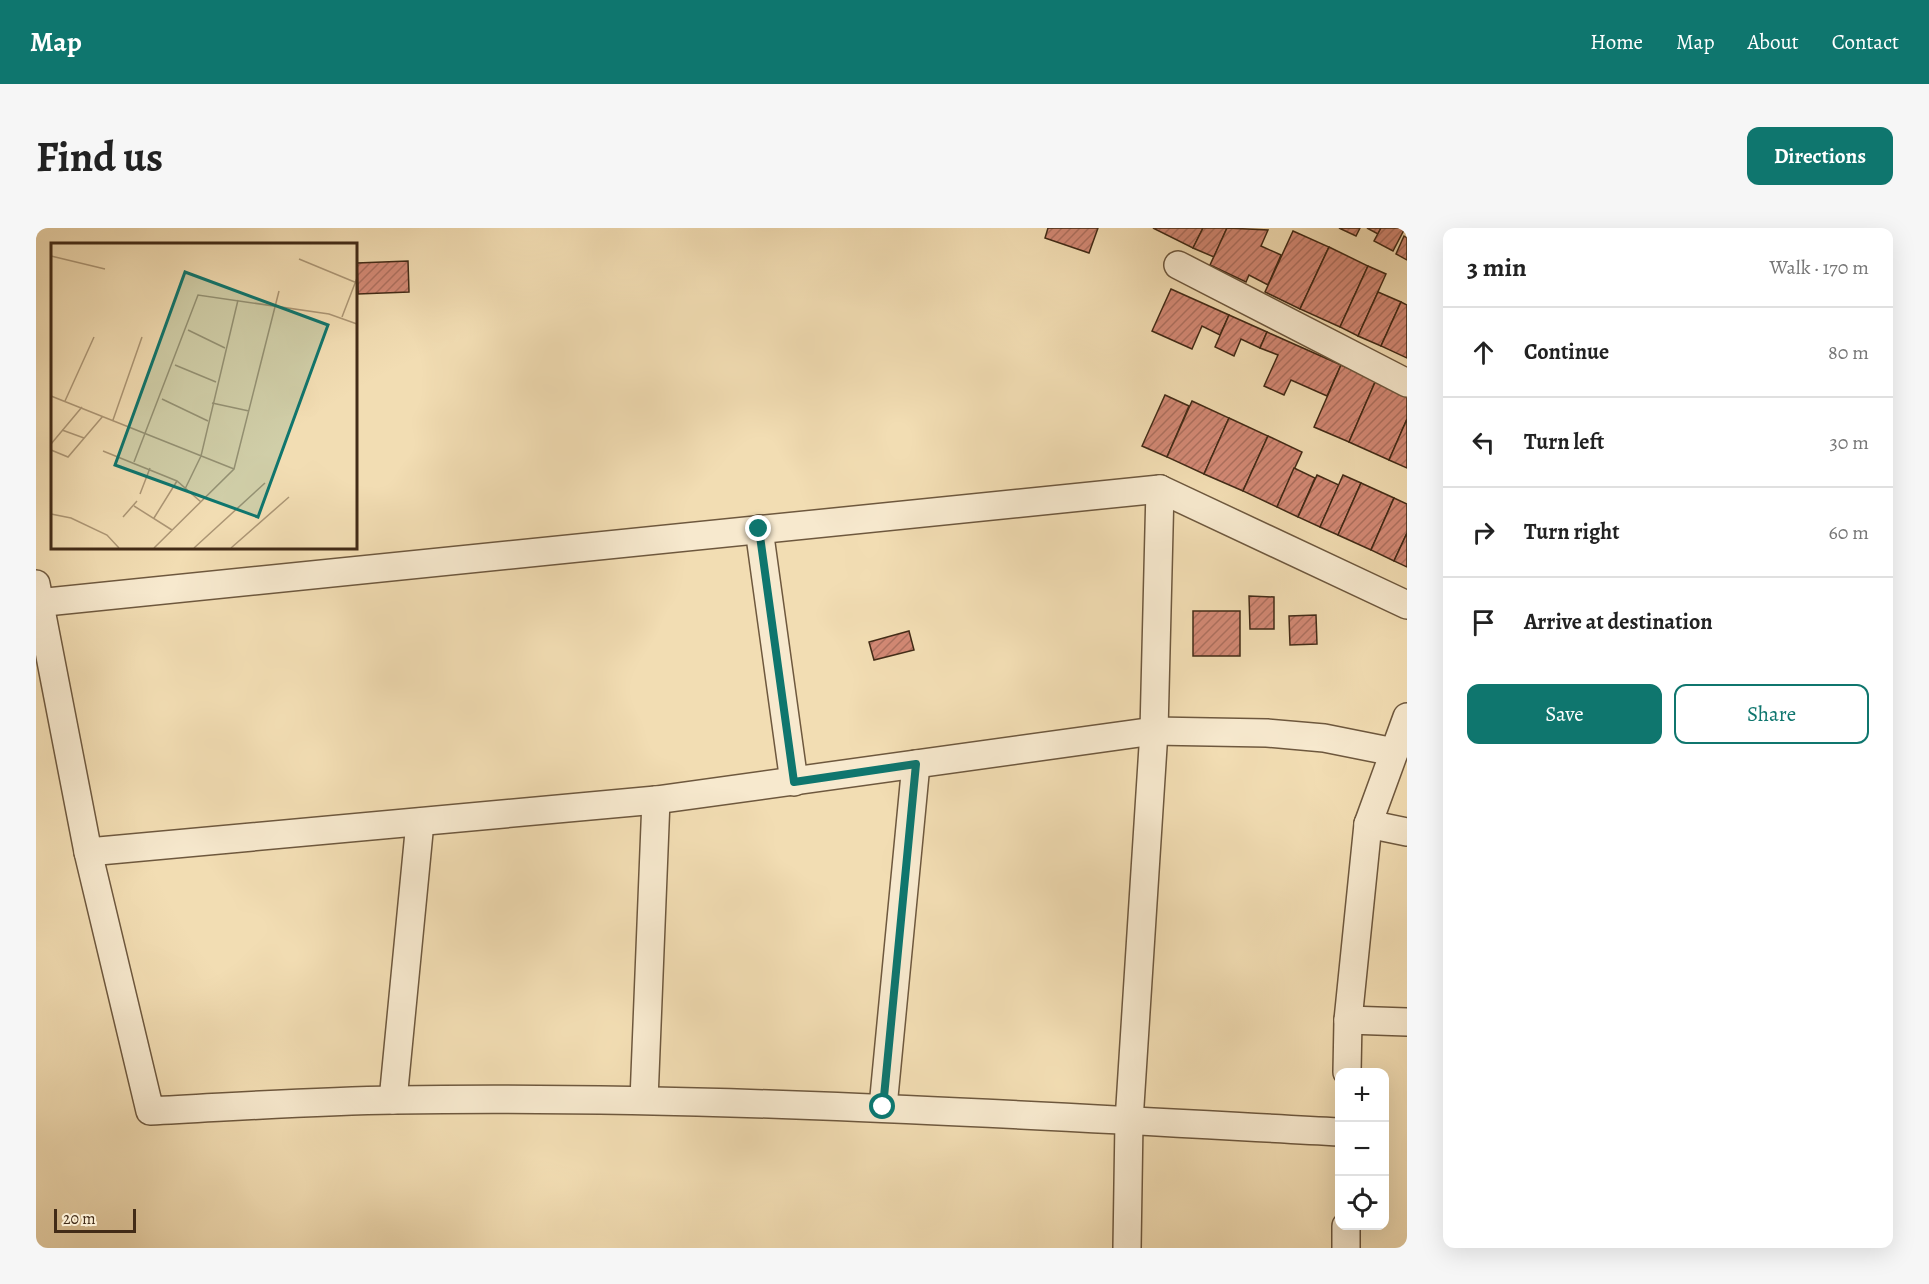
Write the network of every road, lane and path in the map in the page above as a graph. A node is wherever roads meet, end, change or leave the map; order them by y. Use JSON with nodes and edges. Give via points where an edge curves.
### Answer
{"nodes":[{"id":1,"x":1178,"y":265,"type":"dead end"},
{"id":2,"x":1407,"y":383,"type":"edge"},
{"id":3,"x":1160,"y":489,"type":"junction"},
{"id":4,"x":759,"y":529,"type":"junction"},
{"id":5,"x":37,"y":596,"type":"edge"},
{"id":6,"x":1407,"y":605,"type":"edge"},
{"id":7,"x":1407,"y":717,"type":"edge"},
{"id":8,"x":1154,"y":730,"type":"junction"},
{"id":9,"x":1394,"y":752,"type":"junction"},
{"id":10,"x":916,"y":764,"type":"junction"},
{"id":11,"x":794,"y":782,"type":"junction"},
{"id":12,"x":656,"y":800,"type":"junction"},
{"id":13,"x":420,"y":822,"type":"junction"},
{"id":14,"x":1368,"y":824,"type":"junction"},
{"id":15,"x":1407,"y":832,"type":"edge"},
{"id":16,"x":88,"y":852,"type":"junction"},
{"id":17,"x":1348,"y":1020,"type":"junction"},
{"id":18,"x":1407,"y":1022,"type":"edge"},
{"id":19,"x":1347,"y":1068,"type":"edge"},
{"id":20,"x":393,"y":1100,"type":"junction"},
{"id":21,"x":644,"y":1100,"type":"junction"},
{"id":22,"x":883,"y":1107,"type":"junction"},
{"id":23,"x":1129,"y":1121,"type":"junction"},
{"id":24,"x":1335,"y":1132,"type":"edge"},
{"id":25,"x":1346,"y":1230,"type":"edge"},
{"id":26,"x":1128,"y":1248,"type":"edge"},
{"id":27,"x":1346,"y":1248,"type":"edge"}],
"edges":[{"from":1,"to":2,"type":"street"},
{"from":3,"to":4,"type":"street"},
{"from":3,"to":6,"type":"street"},
{"from":3,"to":8,"type":"street"},
{"from":4,"to":5,"type":"street"},
{"from":4,"to":11,"type":"street"},
{"from":5,"to":16,"type":"street"},
{"from":7,"to":9,"type":"street"},
{"from":8,"to":9,"type":"street","via":[[1324,738]]},
{"from":8,"to":10,"type":"street"},
{"from":8,"to":23,"type":"street"},
{"from":9,"to":14,"type":"street"},
{"from":10,"to":11,"type":"street"},
{"from":10,"to":22,"type":"street"},
{"from":11,"to":12,"type":"street"},
{"from":12,"to":13,"type":"street"},
{"from":12,"to":21,"type":"street"},
{"from":13,"to":16,"type":"street"},
{"from":13,"to":20,"type":"street"},
{"from":14,"to":15,"type":"street"},
{"from":14,"to":17,"type":"street"},
{"from":16,"to":20,"type":"street","via":[[150,1111]]},
{"from":17,"to":18,"type":"street"},
{"from":17,"to":19,"type":"street"},
{"from":20,"to":21,"type":"street"},
{"from":21,"to":22,"type":"street"},
{"from":22,"to":23,"type":"street"},
{"from":23,"to":24,"type":"street"},
{"from":23,"to":26,"type":"street"},
{"from":25,"to":27,"type":"street"}]}
